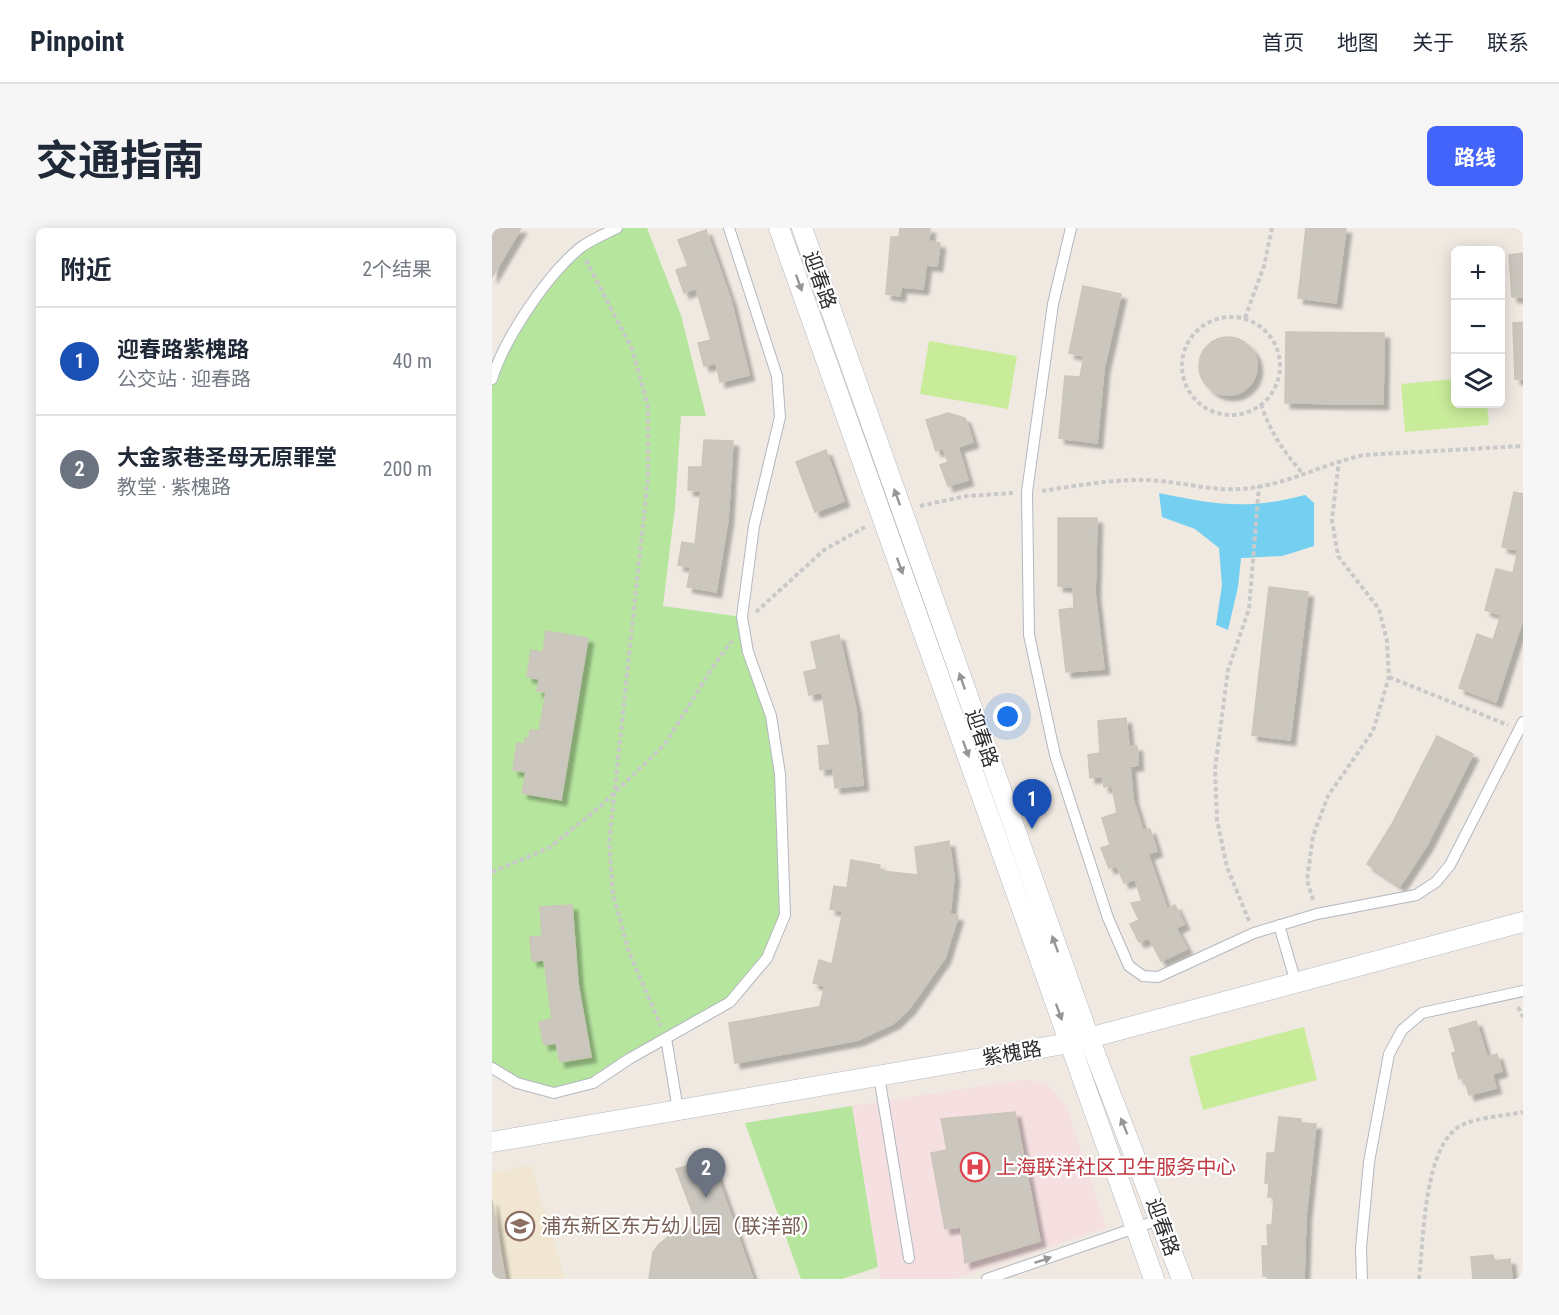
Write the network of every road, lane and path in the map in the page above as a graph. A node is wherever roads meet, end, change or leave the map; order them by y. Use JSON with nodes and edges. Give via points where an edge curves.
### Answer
{"nodes":[{"id":1,"x":617,"y":228,"type":"edge"},
{"id":2,"x":729,"y":228,"type":"edge"},
{"id":3,"x":779,"y":228,"type":"edge"},
{"id":4,"x":801,"y":228,"type":"edge"},
{"id":5,"x":1071,"y":228,"type":"edge"},
{"id":6,"x":1272,"y":228,"type":"edge"},
{"id":7,"x":580,"y":248,"type":"junction"},
{"id":8,"x":1245,"y":318,"type":"junction"},
{"id":9,"x":492,"y":380,"type":"edge"},
{"id":10,"x":1261,"y":404,"type":"junction"},
{"id":11,"x":1523,"y":446,"type":"edge"},
{"id":12,"x":1339,"y":460,"type":"junction"},
{"id":13,"x":1304,"y":474,"type":"junction"},
{"id":14,"x":1259,"y":486,"type":"junction"},
{"id":15,"x":1027,"y":492,"type":"junction"},
{"id":16,"x":902,"y":511,"type":"junction"},
{"id":17,"x":883,"y":517,"type":"junction"},
{"id":18,"x":743,"y":626,"type":"junction"},
{"id":19,"x":1389,"y":677,"type":"junction"},
{"id":20,"x":1521,"y":726,"type":"edge"},
{"id":21,"x":614,"y":794,"type":"junction"},
{"id":22,"x":492,"y":872,"type":"edge"},
{"id":23,"x":1317,"y":914,"type":"junction"},
{"id":24,"x":1523,"y":922,"type":"edge"},
{"id":25,"x":1279,"y":925,"type":"junction"},
{"id":26,"x":1254,"y":933,"type":"junction"},
{"id":27,"x":1296,"y":983,"type":"junction"},
{"id":28,"x":1523,"y":991,"type":"edge"},
{"id":29,"x":666,"y":1038,"type":"junction"},
{"id":30,"x":1080,"y":1040,"type":"junction"},
{"id":31,"x":492,"y":1068,"type":"edge"},
{"id":32,"x":879,"y":1076,"type":"junction"},
{"id":33,"x":678,"y":1110,"type":"junction"},
{"id":34,"x":1523,"y":1112,"type":"edge"},
{"id":35,"x":492,"y":1142,"type":"edge"},
{"id":36,"x":1161,"y":1219,"type":"junction"},
{"id":37,"x":1135,"y":1229,"type":"junction"},
{"id":38,"x":909,"y":1258,"type":"dead end"},
{"id":39,"x":987,"y":1279,"type":"edge"},
{"id":40,"x":1154,"y":1279,"type":"edge"},
{"id":41,"x":1182,"y":1279,"type":"edge"},
{"id":42,"x":1362,"y":1279,"type":"edge"},
{"id":43,"x":1419,"y":1279,"type":"edge"}],
"edges":[{"from":1,"to":7,"type":"lane"},
{"from":2,"to":18,"type":"lane","via":[[777,376],[780,417],[754,526]]},
{"from":3,"to":17,"type":"street","name":"迎春路","one_way":true},
{"from":16,"to":4,"type":"street","name":"迎春路","one_way":true},
{"from":5,"to":15,"type":"lane","via":[[1053,304]]},
{"from":6,"to":8,"type":"path","via":[[1264,266]]},
{"from":7,"to":9,"type":"lane","via":[[534,299],[498,360]]},
{"from":7,"to":21,"type":"path","via":[[632,349],[648,406],[648,477]]},
{"from":8,"to":10,"type":"path","via":[[1260,325],[1278,350],[1278,382]]},
{"from":8,"to":10,"type":"path","via":[[1215,318],[1190,337],[1183,351],[1184,384],[1206,409],[1223,415],[1240,415]]},
{"from":10,"to":13,"type":"path","via":[[1267,425],[1281,448]]},
{"from":11,"to":12,"type":"path","via":[[1364,455]]},
{"from":12,"to":13,"type":"path"},
{"from":12,"to":19,"type":"path","via":[[1332,520],[1338,556],[1379,609],[1387,641]]},
{"from":13,"to":14,"type":"path"},
{"from":14,"to":15,"type":"path","via":[[1189,487],[1149,480]]},
{"from":14,"to":26,"type":"path","via":[[1249,609],[1228,670],[1215,769],[1217,820],[1227,867]]},
{"from":15,"to":16,"type":"path","via":[[966,496]]},
{"from":15,"to":26,"type":"lane","via":[[1029,635],[1054,755],[1108,918],[1129,966],[1143,976],[1158,977]]},
{"from":30,"to":16,"type":"street","name":"迎春路","one_way":true},
{"from":17,"to":18,"type":"path","via":[[824,550]]},
{"from":17,"to":30,"type":"street","name":"迎春路","one_way":true},
{"from":18,"to":21,"type":"path","via":[[714,664],[666,744]]},
{"from":18,"to":29,"type":"lane","via":[[771,716],[780,774],[785,915],[767,958],[730,1002]]},
{"from":19,"to":20,"type":"path"},
{"from":19,"to":23,"type":"path","via":[[1373,731],[1328,796],[1313,836],[1307,880]]},
{"from":20,"to":23,"type":"lane","via":[[1450,865],[1436,882],[1416,895]]},
{"from":21,"to":22,"type":"path","via":[[549,848]]},
{"from":21,"to":29,"type":"path","via":[[609,844],[614,894],[629,952]]},
{"from":23,"to":25,"type":"lane"},
{"from":24,"to":27,"type":"street","name":"紫槐路"},
{"from":25,"to":26,"type":"lane"},
{"from":25,"to":27,"type":"lane"},
{"from":27,"to":30,"type":"street","name":"紫槐路"},
{"from":28,"to":42,"type":"lane","via":[[1422,1013],[1402,1030],[1389,1054],[1369,1162]]},
{"from":29,"to":31,"type":"lane","via":[[593,1083],[554,1093],[517,1083]]},
{"from":29,"to":33,"type":"lane"},
{"from":30,"to":32,"type":"street","name":"紫槐路"},
{"from":36,"to":30,"type":"street","name":"迎春路","one_way":true},
{"from":30,"to":37,"type":"street","name":"迎春路"},
{"from":32,"to":33,"type":"street","name":"紫槐路"},
{"from":32,"to":38,"type":"lane"},
{"from":33,"to":35,"type":"street","name":"紫槐路"},
{"from":34,"to":43,"type":"path","via":[[1462,1124],[1442,1143],[1432,1165]]},
{"from":36,"to":37,"type":"lane"},
{"from":36,"to":41,"type":"street","name":"迎春路"},
{"from":39,"to":37,"type":"lane","one_way":true},
{"from":37,"to":40,"type":"street","name":"迎春路"}]}
